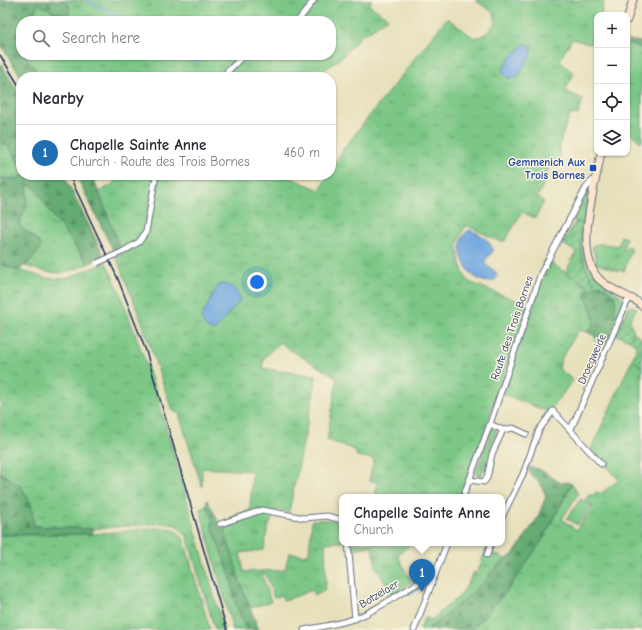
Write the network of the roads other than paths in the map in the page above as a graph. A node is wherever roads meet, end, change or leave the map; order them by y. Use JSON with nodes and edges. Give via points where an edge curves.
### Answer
{"nodes":[{"id":1,"x":314,"y":0,"type":"edge"},
{"id":2,"x":633,"y":0,"type":"edge"},
{"id":3,"x":629,"y":12,"type":"edge"},
{"id":4,"x":302,"y":16,"type":"edge"},
{"id":5,"x":239,"y":60,"type":"edge"},
{"id":6,"x":227,"y":72,"type":"edge"},
{"id":7,"x":601,"y":156,"type":"edge"},
{"id":8,"x":598,"y":175,"type":"junction"},
{"id":9,"x":155,"y":180,"type":"edge"},
{"id":10,"x":97,"y":263,"type":"dead end"},
{"id":11,"x":631,"y":298,"type":"junction"},
{"id":12,"x":642,"y":306,"type":"edge"},
{"id":13,"x":490,"y":424,"type":"junction"},
{"id":14,"x":571,"y":429,"type":"junction"},
{"id":15,"x":503,"y":430,"type":"junction"},
{"id":16,"x":526,"y":434,"type":"dead end"},
{"id":17,"x":601,"y":464,"type":"dead end"},
{"id":18,"x":470,"y":480,"type":"junction"},
{"id":19,"x":464,"y":494,"type":"edge"},
{"id":20,"x":505,"y":511,"type":"edge"},
{"id":21,"x":339,"y":519,"type":"edge"},
{"id":22,"x":220,"y":524,"type":"dead end"},
{"id":23,"x":348,"y":546,"type":"edge"},
{"id":24,"x":446,"y":546,"type":"edge"},
{"id":25,"x":491,"y":546,"type":"edge"},
{"id":26,"x":487,"y":555,"type":"dead end"},
{"id":27,"x":435,"y":575,"type":"junction"},
{"id":28,"x":355,"y":619,"type":"junction"},
{"id":29,"x":304,"y":630,"type":"edge"},
{"id":30,"x":414,"y":630,"type":"edge"}],
"edges":[{"from":1,"to":4,"type":"street"},
{"from":2,"to":3,"type":"main road"},
{"from":5,"to":6,"type":"street"},
{"from":7,"to":8,"type":"main road"},
{"from":8,"to":11,"type":"main road","via":[[586,238],[590,262],[600,280]]},
{"from":8,"to":13,"type":"street","name":"Route des Trois Bornes","via":[[586,188],[541,273]]},
{"from":9,"to":10,"type":"street","bridge":true,"via":[[146,232],[139,242]]},
{"from":11,"to":12,"type":"main road"},
{"from":11,"to":14,"type":"street","name":"Droegweide"},
{"from":13,"to":15,"type":"street"},
{"from":13,"to":18,"type":"street","name":"Route des Trois Bornes"},
{"from":14,"to":17,"type":"street"},
{"from":14,"to":20,"type":"street","via":[[554,411],[545,420],[535,437]]},
{"from":15,"to":16,"type":"street","via":[[513,428]]},
{"from":15,"to":18,"type":"street","via":[[492,454],[487,478],[484,482]]},
{"from":18,"to":19,"type":"street","name":"Route des Trois Bornes"},
{"from":21,"to":22,"type":"street","via":[[327,516],[300,517],[262,510]]},
{"from":23,"to":28,"type":"street","name":"Botzelaer"},
{"from":24,"to":27,"type":"street"},
{"from":25,"to":26,"type":"street"},
{"from":27,"to":28,"type":"street","name":"Botzelaer"},
{"from":27,"to":30,"type":"street"},
{"from":28,"to":29,"type":"street","name":"Botzelaer"}]}
